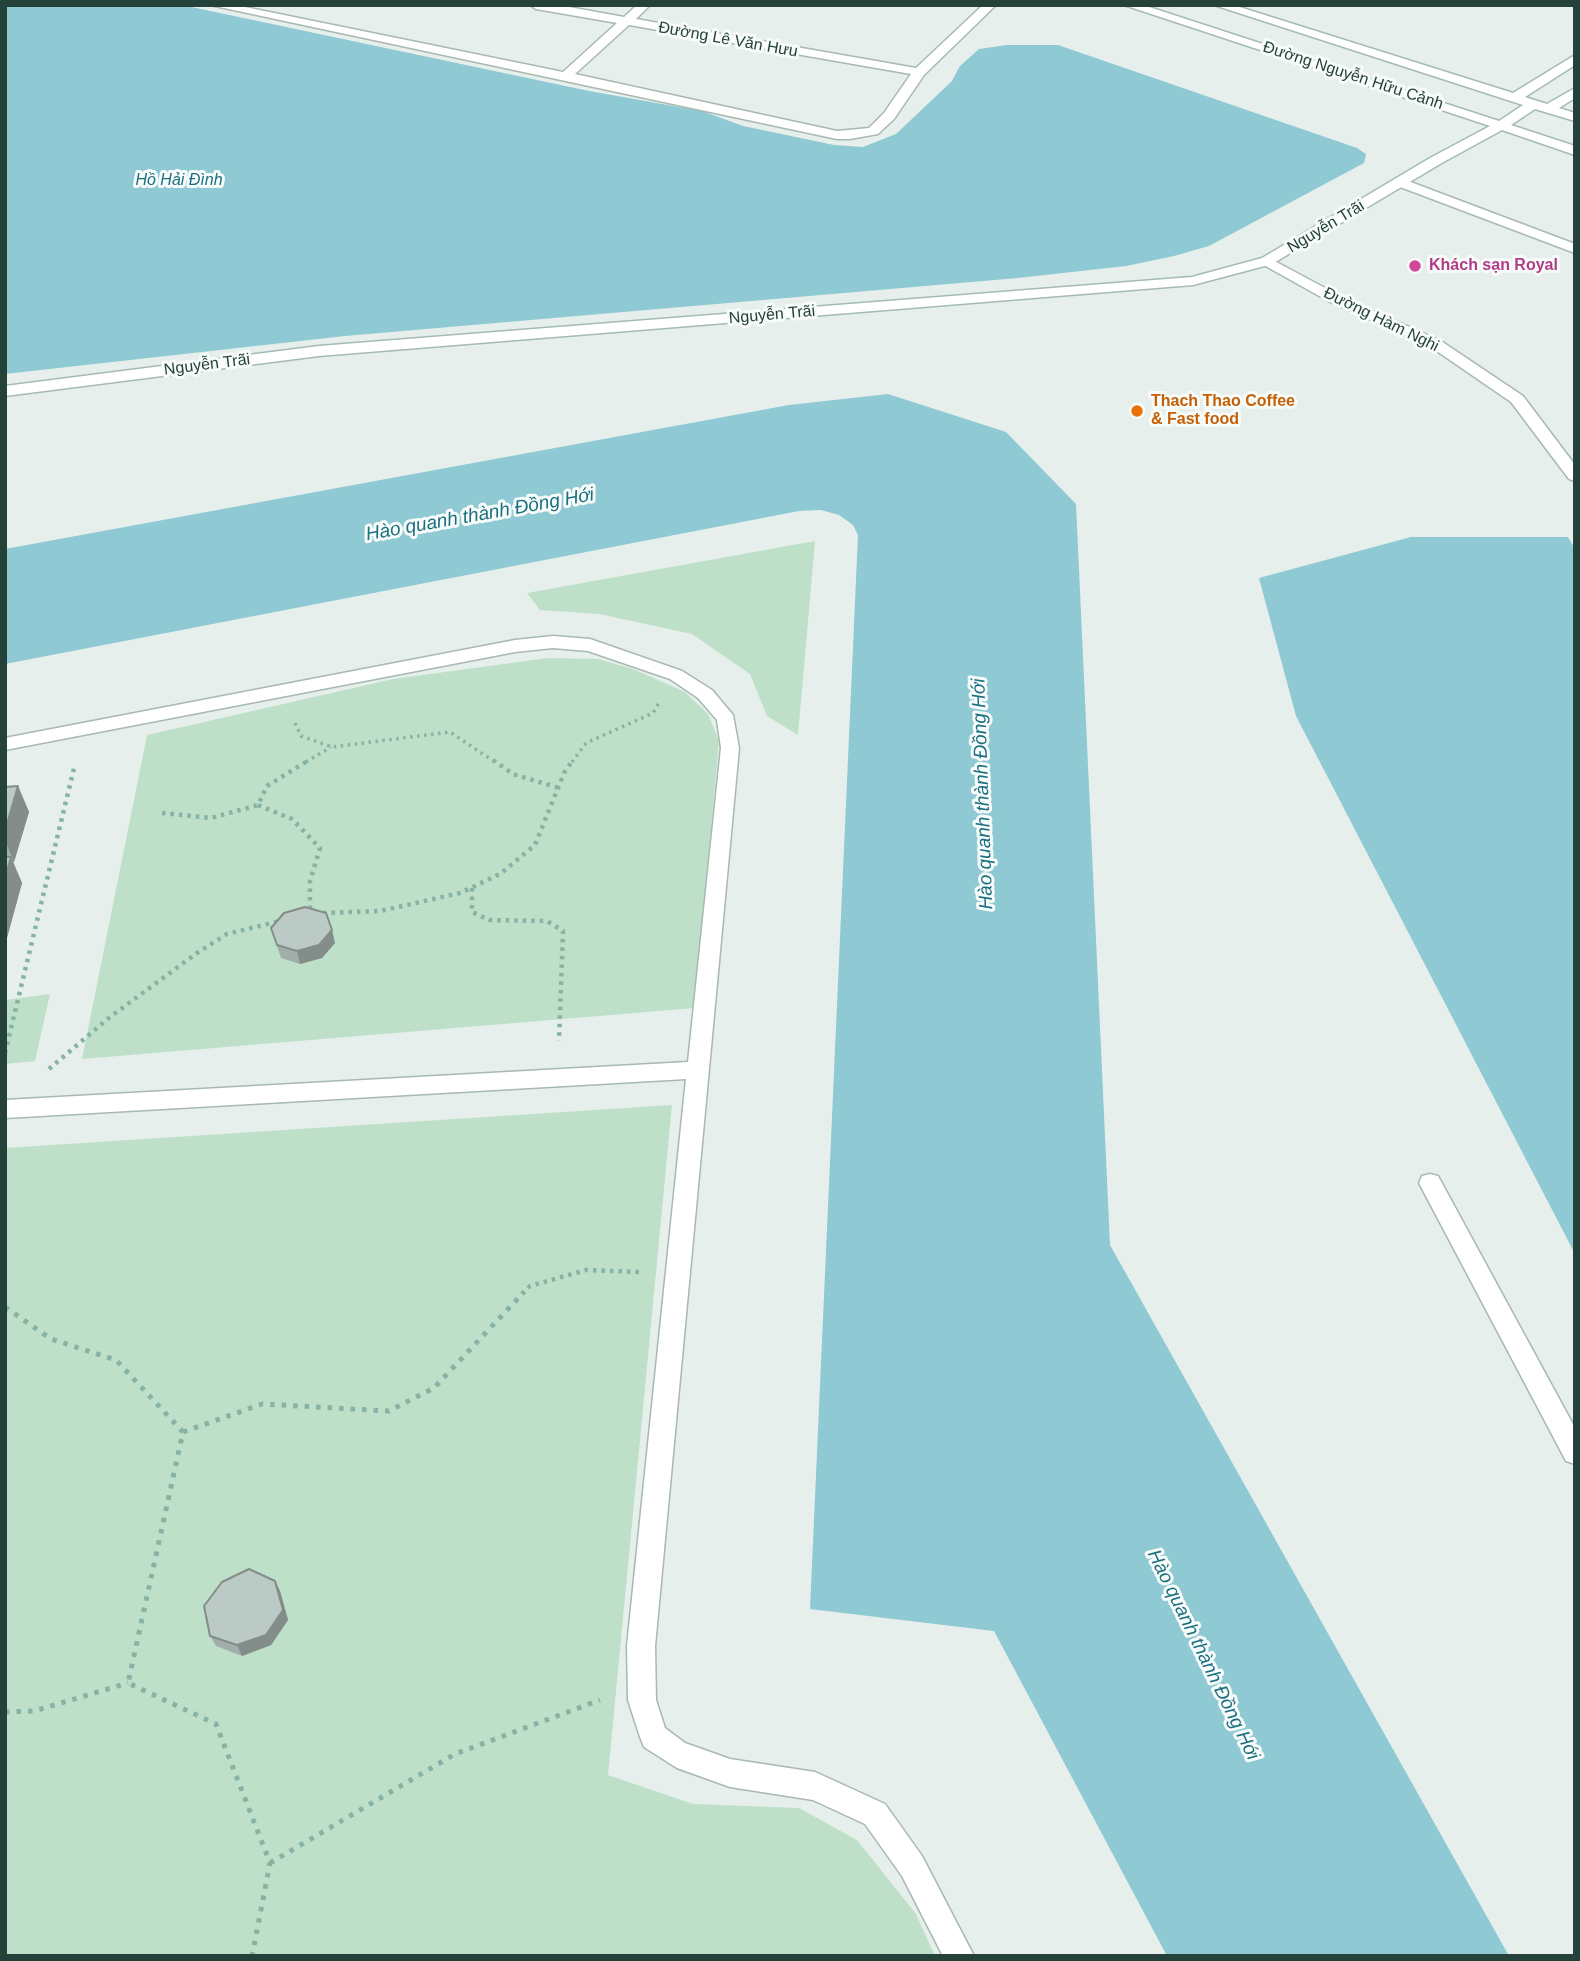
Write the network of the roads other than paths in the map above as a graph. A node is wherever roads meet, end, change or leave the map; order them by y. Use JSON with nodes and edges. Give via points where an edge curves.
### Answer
{"nodes":[{"id":1,"x":216,"y":5,"type":"edge"},
{"id":2,"x":536,"y":5,"type":"edge"},
{"id":3,"x":644,"y":5,"type":"edge"},
{"id":4,"x":990,"y":5,"type":"edge"},
{"id":5,"x":1130,"y":5,"type":"edge"},
{"id":6,"x":1220,"y":5,"type":"edge"},
{"id":7,"x":625,"y":22,"type":"junction"},
{"id":8,"x":1575,"y":59,"type":"edge"},
{"id":9,"x":919,"y":72,"type":"junction"},
{"id":10,"x":566,"y":76,"type":"junction"},
{"id":11,"x":1575,"y":92,"type":"edge"},
{"id":12,"x":1514,"y":98,"type":"junction"},
{"id":13,"x":1533,"y":104,"type":"junction"},
{"id":14,"x":1548,"y":109,"type":"junction"},
{"id":15,"x":1575,"y":117,"type":"edge"},
{"id":16,"x":1502,"y":125,"type":"junction"},
{"id":17,"x":1575,"y":151,"type":"edge"},
{"id":18,"x":1400,"y":182,"type":"junction"},
{"id":19,"x":1575,"y":249,"type":"edge"},
{"id":20,"x":1267,"y":261,"type":"junction"},
{"id":21,"x":5,"y":391,"type":"edge"},
{"id":22,"x":1575,"y":476,"type":"edge"},
{"id":23,"x":5,"y":744,"type":"edge"},
{"id":24,"x":699,"y":1070,"type":"junction"},
{"id":25,"x":5,"y":1109,"type":"edge"},
{"id":26,"x":1430,"y":1183,"type":"dead end"},
{"id":27,"x":1575,"y":1453,"type":"edge"},
{"id":28,"x":959,"y":1956,"type":"edge"}],
"edges":[{"from":1,"to":10,"type":"street"},
{"from":2,"to":7,"type":"street","name":"Đường Lê Văn Hưu"},
{"from":3,"to":7,"type":"street"},
{"from":4,"to":9,"type":"street"},
{"from":5,"to":16,"type":"street","name":"Đường Nguyễn Hữu Cảnh"},
{"from":6,"to":12,"type":"street","name":"Đường Nguyễn Hữu Cảnh"},
{"from":7,"to":9,"type":"street","name":"Đường Lê Văn Hưu"},
{"from":7,"to":10,"type":"street"},
{"from":8,"to":12,"type":"street"},
{"from":9,"to":10,"type":"street","via":[[873,131],[850,135]]},
{"from":11,"to":14,"type":"street"},
{"from":12,"to":13,"type":"street","name":"Đường Nguyễn Hữu Cảnh"},
{"from":13,"to":14,"type":"street","name":"Đường Nguyễn Hữu Cảnh"},
{"from":13,"to":16,"type":"street","name":"Nguyễn Trãi"},
{"from":14,"to":15,"type":"street","name":"Đường Nguyễn Hữu Cảnh"},
{"from":16,"to":17,"type":"street","name":"Đường Nguyễn Hữu Cảnh"},
{"from":16,"to":18,"type":"street","name":"Nguyễn Trãi"},
{"from":18,"to":19,"type":"street"},
{"from":18,"to":20,"type":"street","name":"Nguyễn Trãi"},
{"from":20,"to":21,"type":"street","name":"Nguyễn Trãi","via":[[1193,281],[319,351]]},
{"from":20,"to":22,"type":"street","name":"Đường Hàm Nghi","via":[[1335,299],[1436,344],[1517,399]]},
{"from":23,"to":24,"type":"street","via":[[553,642],[590,645],[676,675],[705,694],[726,719],[730,748]]},
{"from":24,"to":25,"type":"street"},
{"from":24,"to":28,"type":"street","via":[[641,1646],[642,1700],[654,1737],[677,1754],[730,1773],[815,1786],[875,1814],[912,1866]]},
{"from":26,"to":27,"type":"street"}]}
